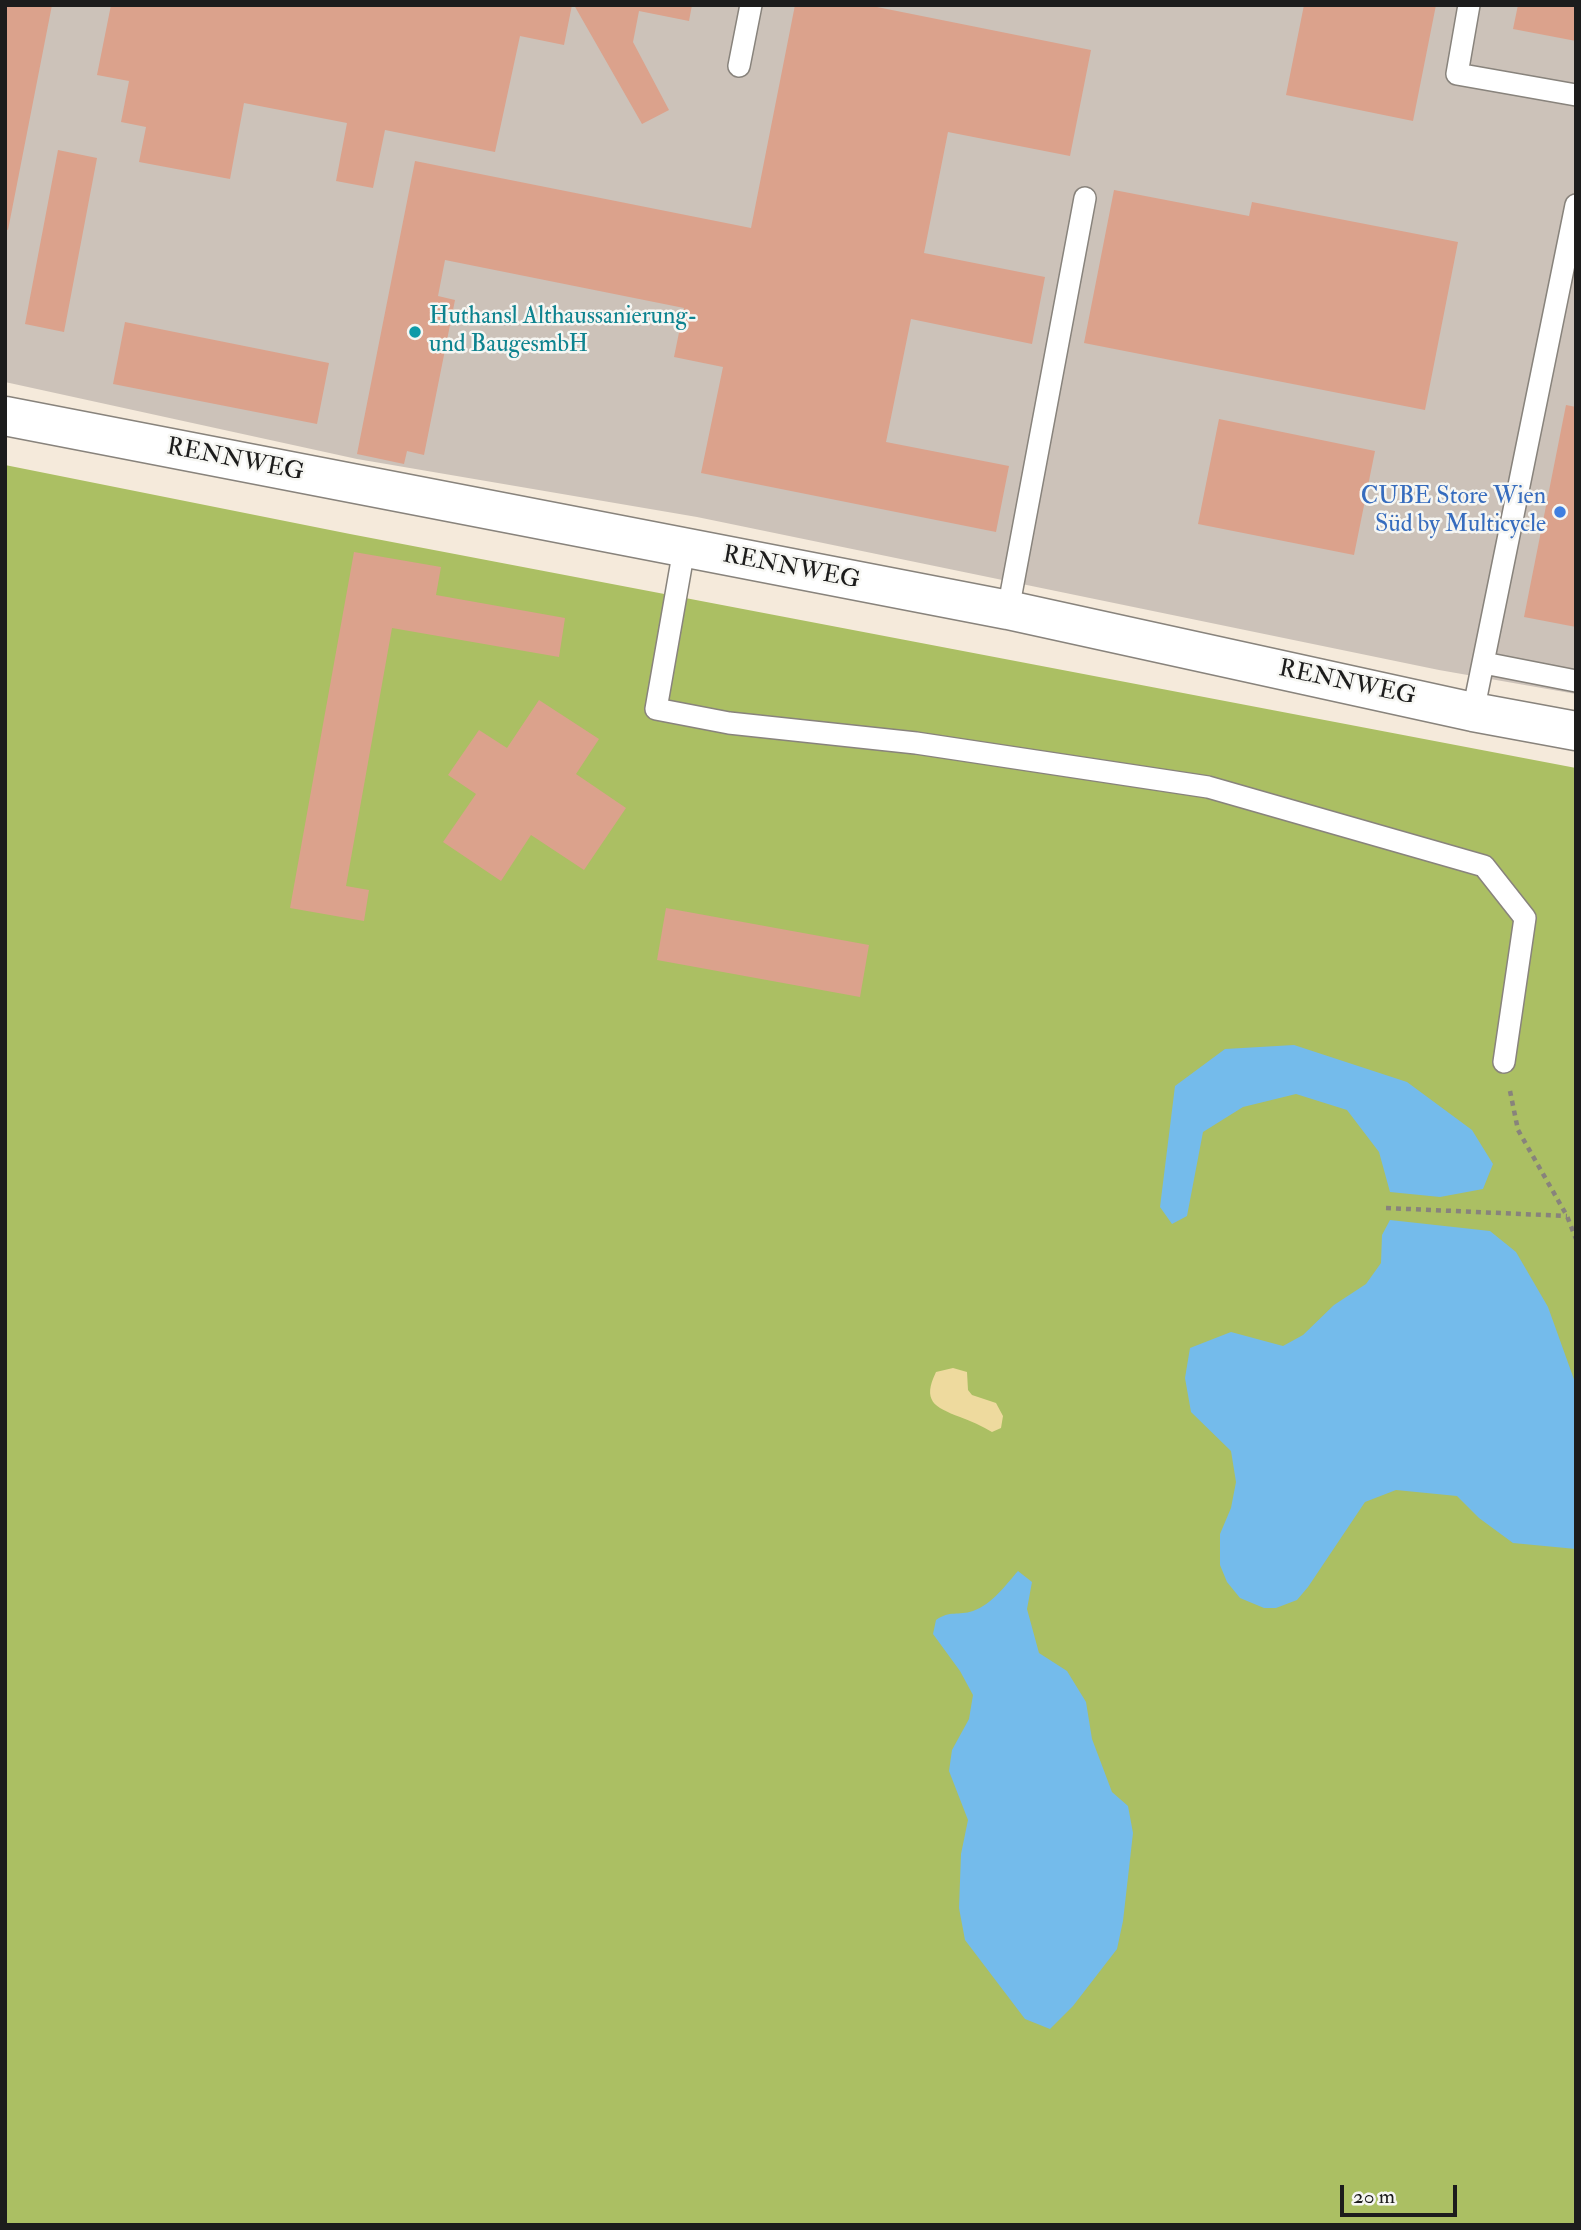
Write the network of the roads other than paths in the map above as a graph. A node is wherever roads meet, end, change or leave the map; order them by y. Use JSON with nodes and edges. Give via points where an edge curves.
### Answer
{"nodes":[{"id":1,"x":751,"y":5,"type":"edge"},
{"id":2,"x":1469,"y":5,"type":"edge"},
{"id":3,"x":739,"y":66,"type":"dead end"},
{"id":4,"x":1576,"y":95,"type":"edge"},
{"id":5,"x":1085,"y":198,"type":"dead end"},
{"id":6,"x":1576,"y":205,"type":"edge"},
{"id":7,"x":5,"y":416,"type":"edge"},
{"id":8,"x":684,"y":549,"type":"junction"},
{"id":9,"x":1008,"y":610,"type":"junction"},
{"id":10,"x":1484,"y":663,"type":"junction"},
{"id":11,"x":1576,"y":681,"type":"edge"},
{"id":12,"x":1473,"y":712,"type":"junction"},
{"id":13,"x":1576,"y":731,"type":"edge"},
{"id":14,"x":1504,"y":1062,"type":"road end"}],
"edges":[{"from":1,"to":3,"type":"lane"},
{"from":2,"to":4,"type":"lane","via":[[1457,74]]},
{"from":5,"to":9,"type":"lane"},
{"from":6,"to":10,"type":"lane"},
{"from":7,"to":8,"type":"street","name":"RENNWEG"},
{"from":8,"to":9,"type":"street","name":"RENNWEG"},
{"from":8,"to":14,"type":"lane","via":[[656,709],[729,723],[916,743],[1208,787],[1484,866],[1525,918]]},
{"from":9,"to":12,"type":"street","name":"RENNWEG"},
{"from":10,"to":11,"type":"lane"},
{"from":10,"to":12,"type":"lane"},
{"from":12,"to":13,"type":"street","name":"RENNWEG"}]}
